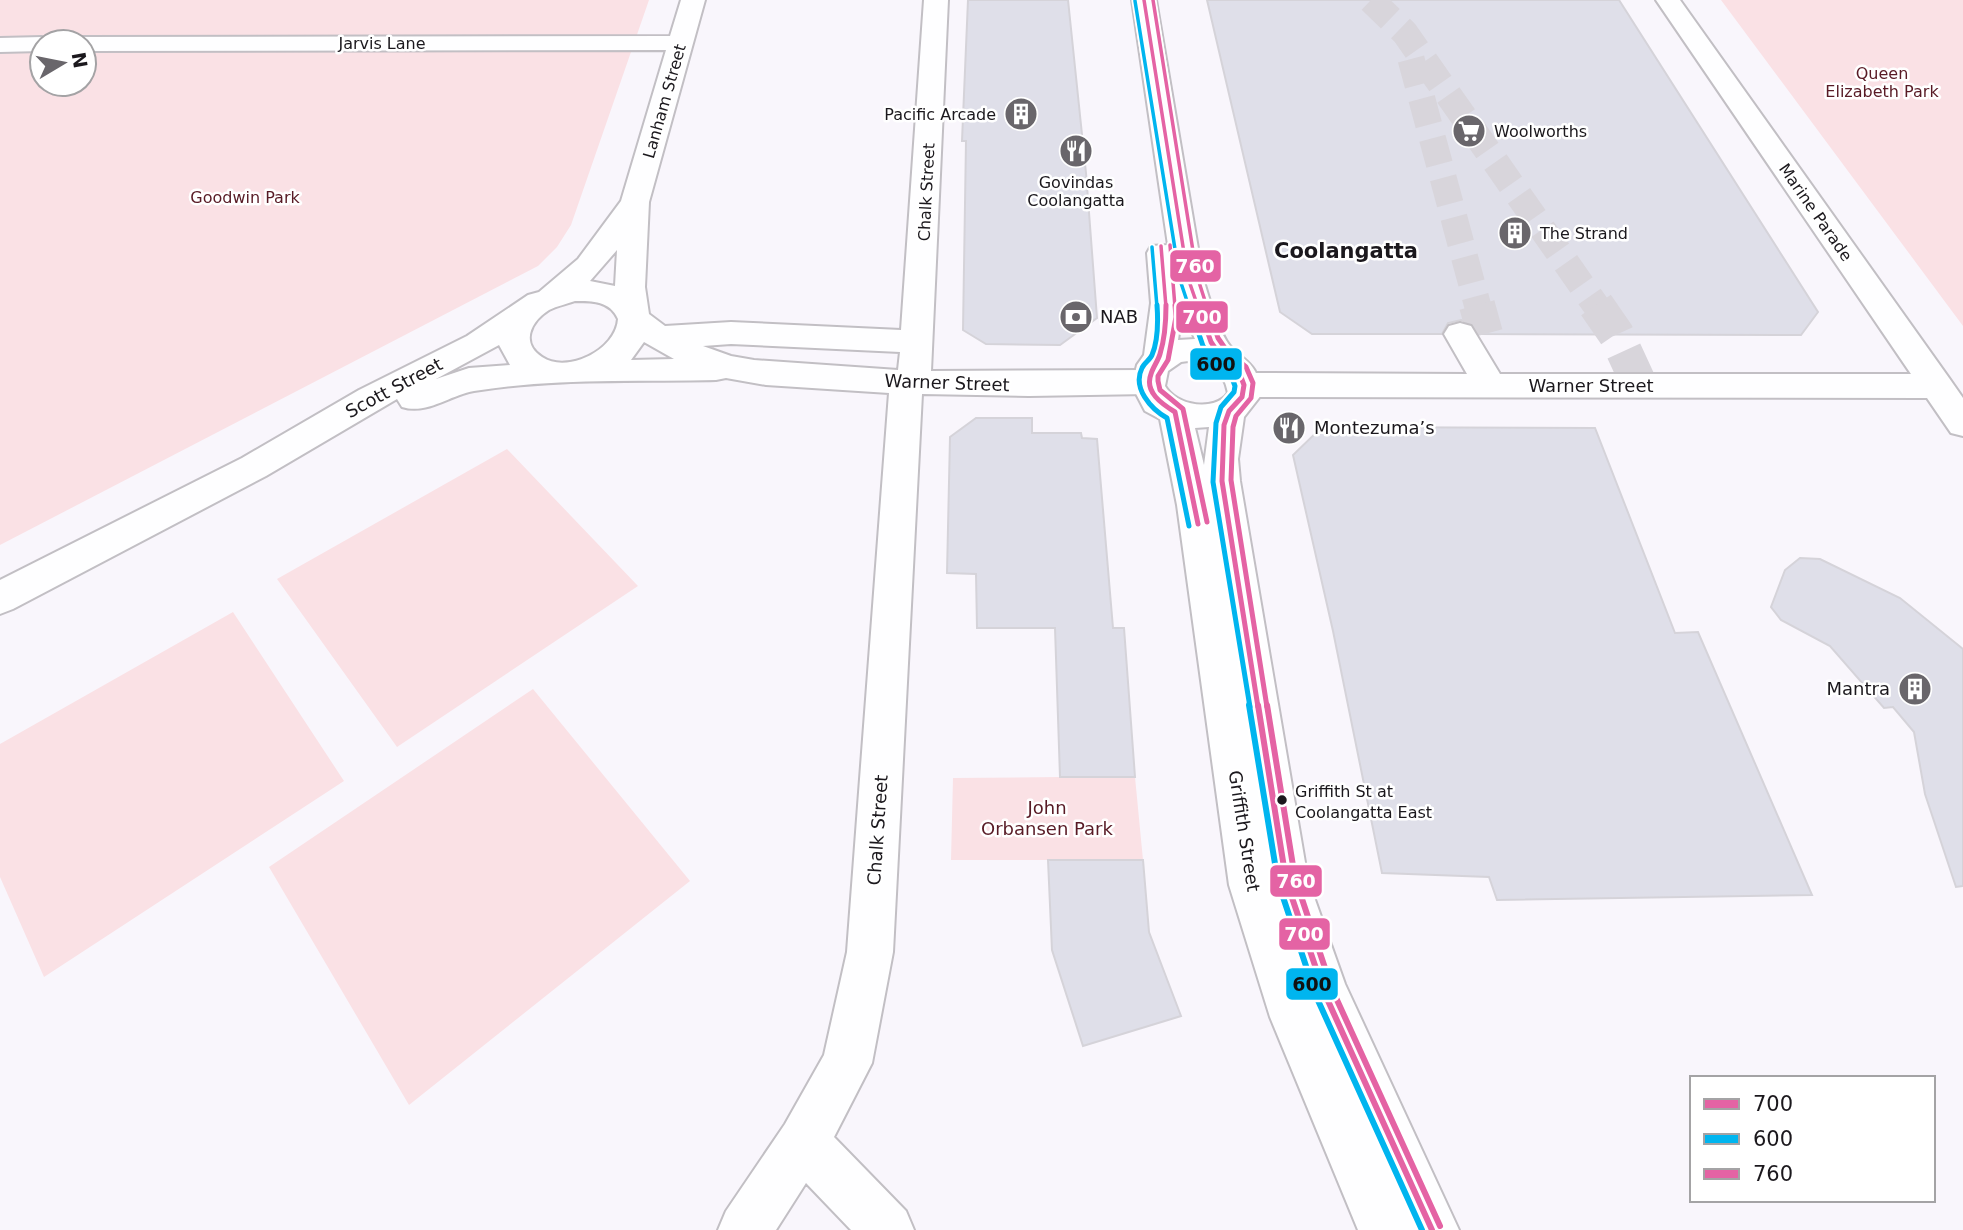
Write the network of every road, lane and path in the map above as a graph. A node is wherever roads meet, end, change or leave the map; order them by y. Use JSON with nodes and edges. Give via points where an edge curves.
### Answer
{"nodes":[{"id":1,"x":693,"y":0,"type":"edge"},
{"id":2,"x":936,"y":0,"type":"edge"},
{"id":3,"x":1125,"y":0,"type":"edge"},
{"id":4,"x":1144,"y":0,"type":"edge"},
{"id":5,"x":1668,"y":0,"type":"edge"},
{"id":6,"x":680,"y":43,"type":"junction"},
{"id":7,"x":0,"y":44,"type":"edge"},
{"id":8,"x":28,"y":44,"type":"edge"},
{"id":9,"x":98,"y":44,"type":"edge"},
{"id":10,"x":635,"y":202,"type":"junction"},
{"id":11,"x":537,"y":304,"type":"junction"},
{"id":12,"x":642,"y":323,"type":"junction"},
{"id":13,"x":1472,"y":334,"type":"tunnel mouth"},
{"id":14,"x":918,"y":342,"type":"junction"},
{"id":15,"x":1220,"y":357,"type":"junction"},
{"id":16,"x":746,"y":370,"type":"junction"},
{"id":17,"x":558,"y":373,"type":"junction"},
{"id":18,"x":910,"y":383,"type":"junction"},
{"id":19,"x":1161,"y":384,"type":"junction"},
{"id":20,"x":1490,"y":385,"type":"junction"},
{"id":21,"x":1937,"y":386,"type":"junction"},
{"id":22,"x":1236,"y":398,"type":"junction"},
{"id":23,"x":1963,"y":424,"type":"edge"},
{"id":24,"x":254,"y":467,"type":"junction"},
{"id":25,"x":0,"y":598,"type":"edge"},
{"id":26,"x":803,"y":1142,"type":"junction"},
{"id":27,"x":745,"y":1230,"type":"edge"},
{"id":28,"x":887,"y":1230,"type":"edge"},
{"id":29,"x":1385,"y":1230,"type":"edge"},
{"id":30,"x":1432,"y":1230,"type":"edge"}],
"edges":[{"from":1,"to":6,"type":"street","name":"Lanham Street"},
{"from":2,"to":14,"type":"street","name":"Chalk Street"},
{"from":3,"to":19,"type":"street","name":"Griffith Street","via":[[1166,278]]},
{"from":4,"to":15,"type":"street","via":[[1188,278],[1196,308]]},
{"from":5,"to":21,"type":"street","name":"Marine Parade"},
{"from":6,"to":9,"type":"street","name":"Jarvis Lane"},
{"from":6,"to":10,"type":"street","name":"Lanham Street"},
{"from":7,"to":8,"type":"street"},
{"from":10,"to":11,"type":"street","name":"Lanham Street","via":[[586,270]]},
{"from":10,"to":12,"type":"street","name":"Lanham Street","via":[[630,287]]},
{"from":11,"to":12,"type":"street","via":[[573,291],[596,291],[623,301]]},
{"from":11,"to":17,"type":"street","via":[[514,328],[513,351],[532,368]]},
{"from":11,"to":24,"type":"street","name":"Scott Street","via":[[478,344],[370,398]]},
{"from":12,"to":14,"type":"street","via":[[732,333]]},
{"from":12,"to":16,"type":"street","name":"Warner Street","via":[[720,364]]},
{"from":12,"to":17,"type":"street","via":[[616,355],[597,366]]},
{"from":13,"to":20,"type":"street"},
{"from":14,"to":18,"type":"street","name":"Chalk Street"},
{"from":15,"to":19,"type":"street","via":[[1188,350]]},
{"from":15,"to":22,"type":"street","via":[[1232,364]]},
{"from":16,"to":17,"type":"street","name":"Warner Street"},
{"from":16,"to":18,"type":"street","name":"Warner Street"},
{"from":17,"to":24,"type":"street","name":"Scott Street","via":[[457,383]]},
{"from":18,"to":19,"type":"street","name":"Warner Street"},
{"from":18,"to":26,"type":"street","name":"Chalk Street","via":[[870,952],[848,1063]]},
{"from":19,"to":22,"type":"street","via":[[1202,418]]},
{"from":19,"to":29,"type":"street","name":"Griffith Street","via":[[1195,505],[1251,885],[1261,923],[1309,1056]]},
{"from":20,"to":21,"type":"street","name":"Warner Street"},
{"from":20,"to":22,"type":"street","name":"Warner Street"},
{"from":21,"to":23,"type":"street","name":"Marine Parade"},
{"from":22,"to":30,"type":"street","name":"Griffith Street","via":[[1221,459],[1222,481],[1286,880],[1324,992]]},
{"from":24,"to":25,"type":"street","name":"Scott Street"},
{"from":26,"to":27,"type":"street","name":"Chalk Street"},
{"from":26,"to":28,"type":"street"}]}
